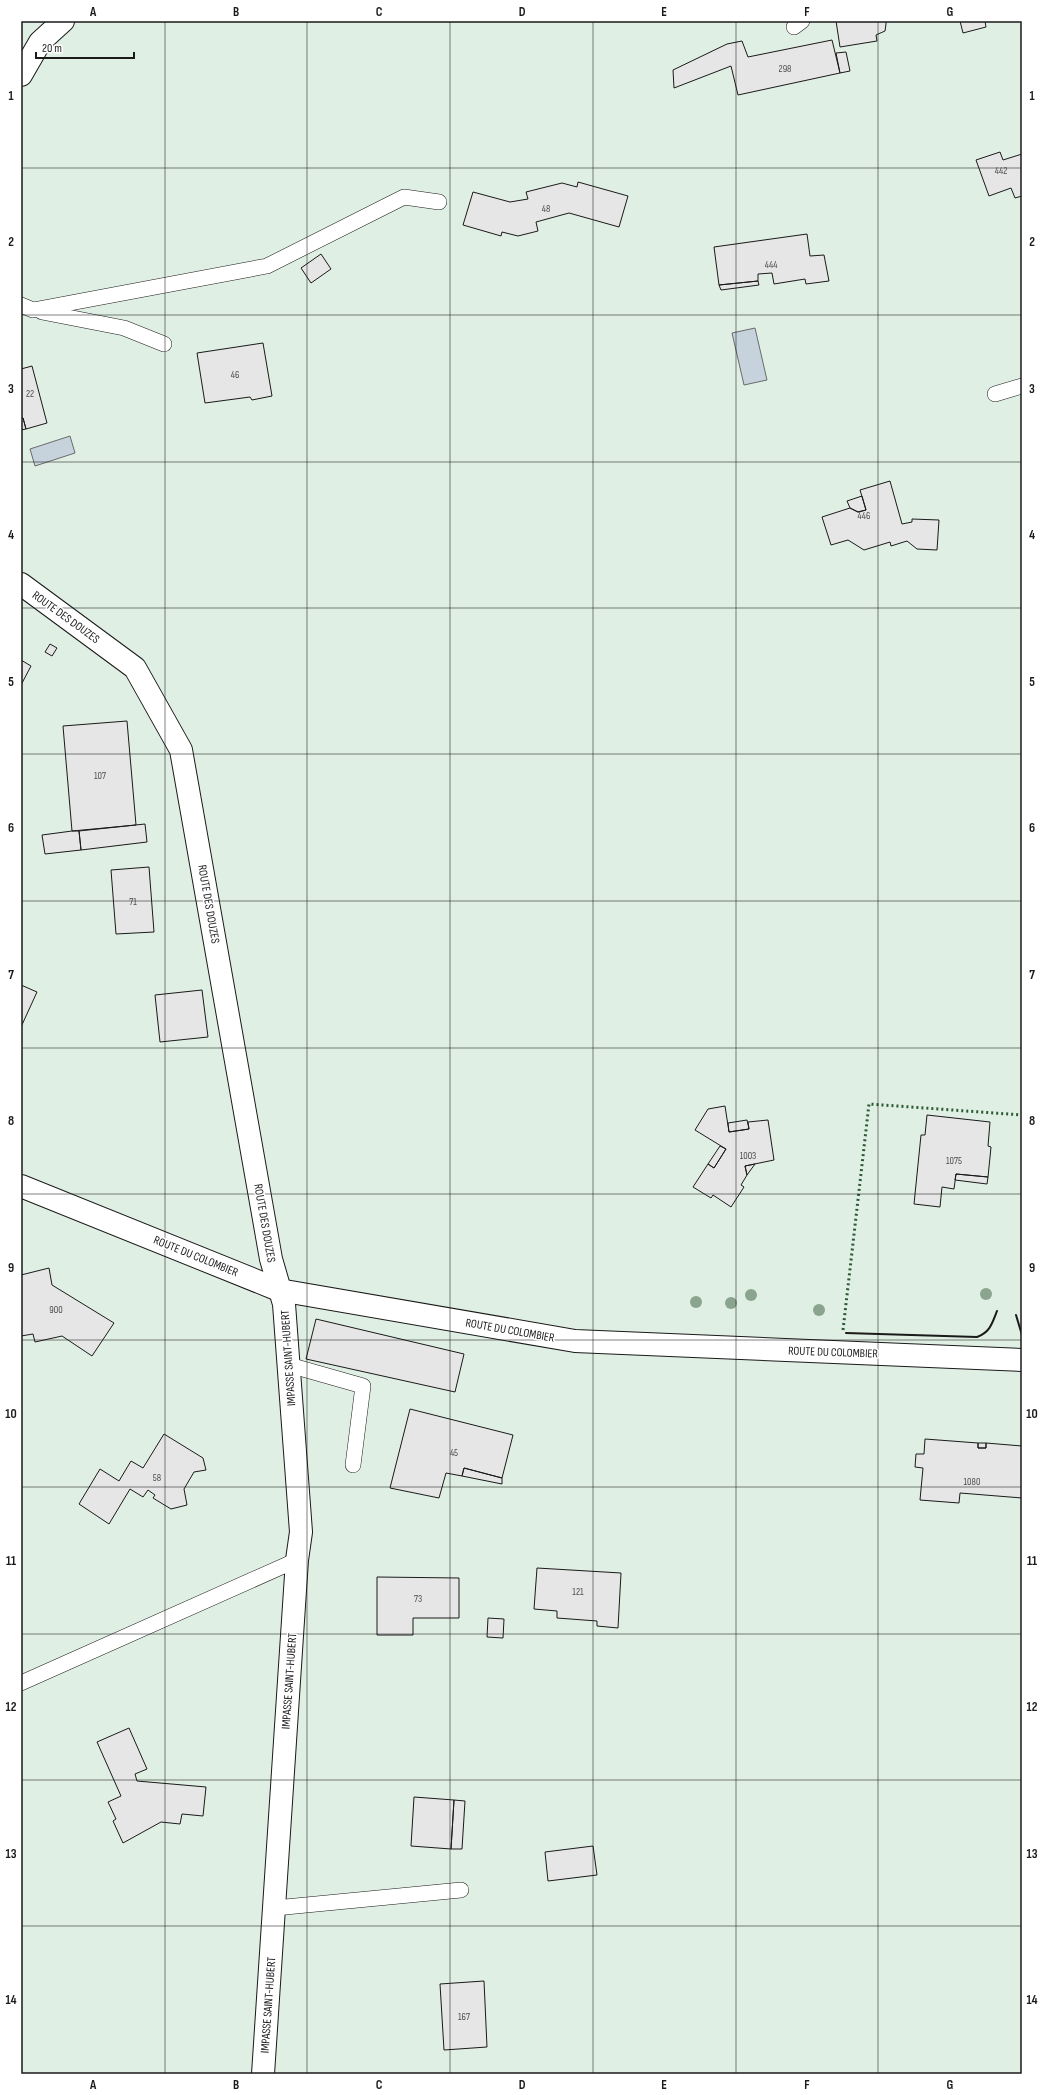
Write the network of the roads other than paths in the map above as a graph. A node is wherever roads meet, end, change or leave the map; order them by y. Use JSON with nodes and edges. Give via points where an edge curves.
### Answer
{"nodes":[{"id":1,"x":63,"y":21,"type":"edge"},
{"id":2,"x":21,"y":75,"type":"edge"},
{"id":3,"x":439,"y":202,"type":"dead end"},
{"id":4,"x":27,"y":307,"type":"edge"},
{"id":5,"x":164,"y":344,"type":"dead end"},
{"id":6,"x":1022,"y":386,"type":"edge"},
{"id":7,"x":995,"y":394,"type":"dead end"},
{"id":8,"x":21,"y":584,"type":"edge"},
{"id":9,"x":21,"y":1186,"type":"edge"},
{"id":10,"x":279,"y":1290,"type":"junction"},
{"id":11,"x":1022,"y":1360,"type":"edge"},
{"id":12,"x":289,"y":1365,"type":"junction"},
{"id":13,"x":353,"y":1465,"type":"dead end"},
{"id":14,"x":297,"y":1560,"type":"junction"},
{"id":15,"x":21,"y":1683,"type":"edge"},
{"id":16,"x":461,"y":1890,"type":"dead end"},
{"id":17,"x":275,"y":1908,"type":"junction"},
{"id":18,"x":263,"y":2074,"type":"edge"}],
"edges":[{"from":1,"to":2,"type":"street","via":[[40,42]]},
{"from":3,"to":4,"type":"lane","via":[[404,197],[267,266]]},
{"from":4,"to":5,"type":"lane","via":[[124,328]]},
{"from":6,"to":7,"type":"lane"},
{"from":8,"to":10,"type":"street","name":"ROUTE DES DOUZES","via":[[135,668],[181,750],[271,1259]]},
{"from":9,"to":10,"type":"street","name":"ROUTE DU COLOMBIER"},
{"from":10,"to":11,"type":"street","name":"ROUTE DU COLOMBIER","via":[[575,1341]]},
{"from":10,"to":12,"type":"street","name":"IMPASSE SAINT-HUBERT","via":[[284,1304]]},
{"from":12,"to":13,"type":"lane","via":[[363,1386]]},
{"from":12,"to":14,"type":"street","name":"IMPASSE SAINT-HUBERT","via":[[301,1532]]},
{"from":14,"to":15,"type":"lane"},
{"from":14,"to":17,"type":"street","name":"IMPASSE SAINT-HUBERT"},
{"from":16,"to":17,"type":"lane"},
{"from":17,"to":18,"type":"street","name":"IMPASSE SAINT-HUBERT"}]}
